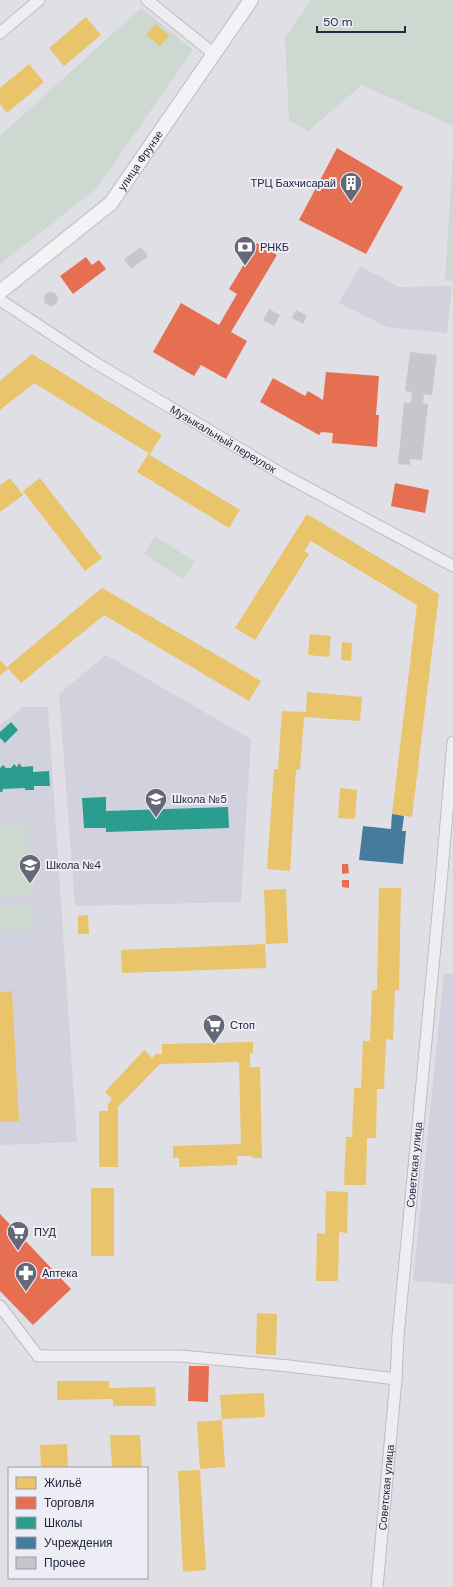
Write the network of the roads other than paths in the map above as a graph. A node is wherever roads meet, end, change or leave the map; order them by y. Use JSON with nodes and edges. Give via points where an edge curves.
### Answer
{"nodes":[{"id":1,"x":39,"y":0,"type":"edge"},
{"id":2,"x":147,"y":0,"type":"edge"},
{"id":3,"x":251,"y":0,"type":"edge"},
{"id":4,"x":0,"y":34,"type":"edge"},
{"id":5,"x":214,"y":54,"type":"junction"},
{"id":6,"x":0,"y":292,"type":"edge"},
{"id":7,"x":0,"y":300,"type":"edge"},
{"id":8,"x":453,"y":566,"type":"edge"},
{"id":9,"x":453,"y":742,"type":"edge"},
{"id":10,"x":0,"y":1306,"type":"edge"},
{"id":11,"x":396,"y":1379,"type":"junction"},
{"id":12,"x":377,"y":1587,"type":"edge"}],
"edges":[{"from":1,"to":4,"type":"street"},
{"from":2,"to":5,"type":"street"},
{"from":3,"to":5,"type":"main road","name":"улица Фрунзе"},
{"from":5,"to":6,"type":"main road","name":"улица Фрунзе","via":[[111,203]]},
{"from":7,"to":8,"type":"street","name":"Музыкальный переулок","via":[[94,362],[282,474]]},
{"from":9,"to":11,"type":"street","name":"Советская улица"},
{"from":10,"to":11,"type":"street","via":[[38,1356],[181,1356]]},
{"from":11,"to":12,"type":"street","name":"Советская улица"}]}
